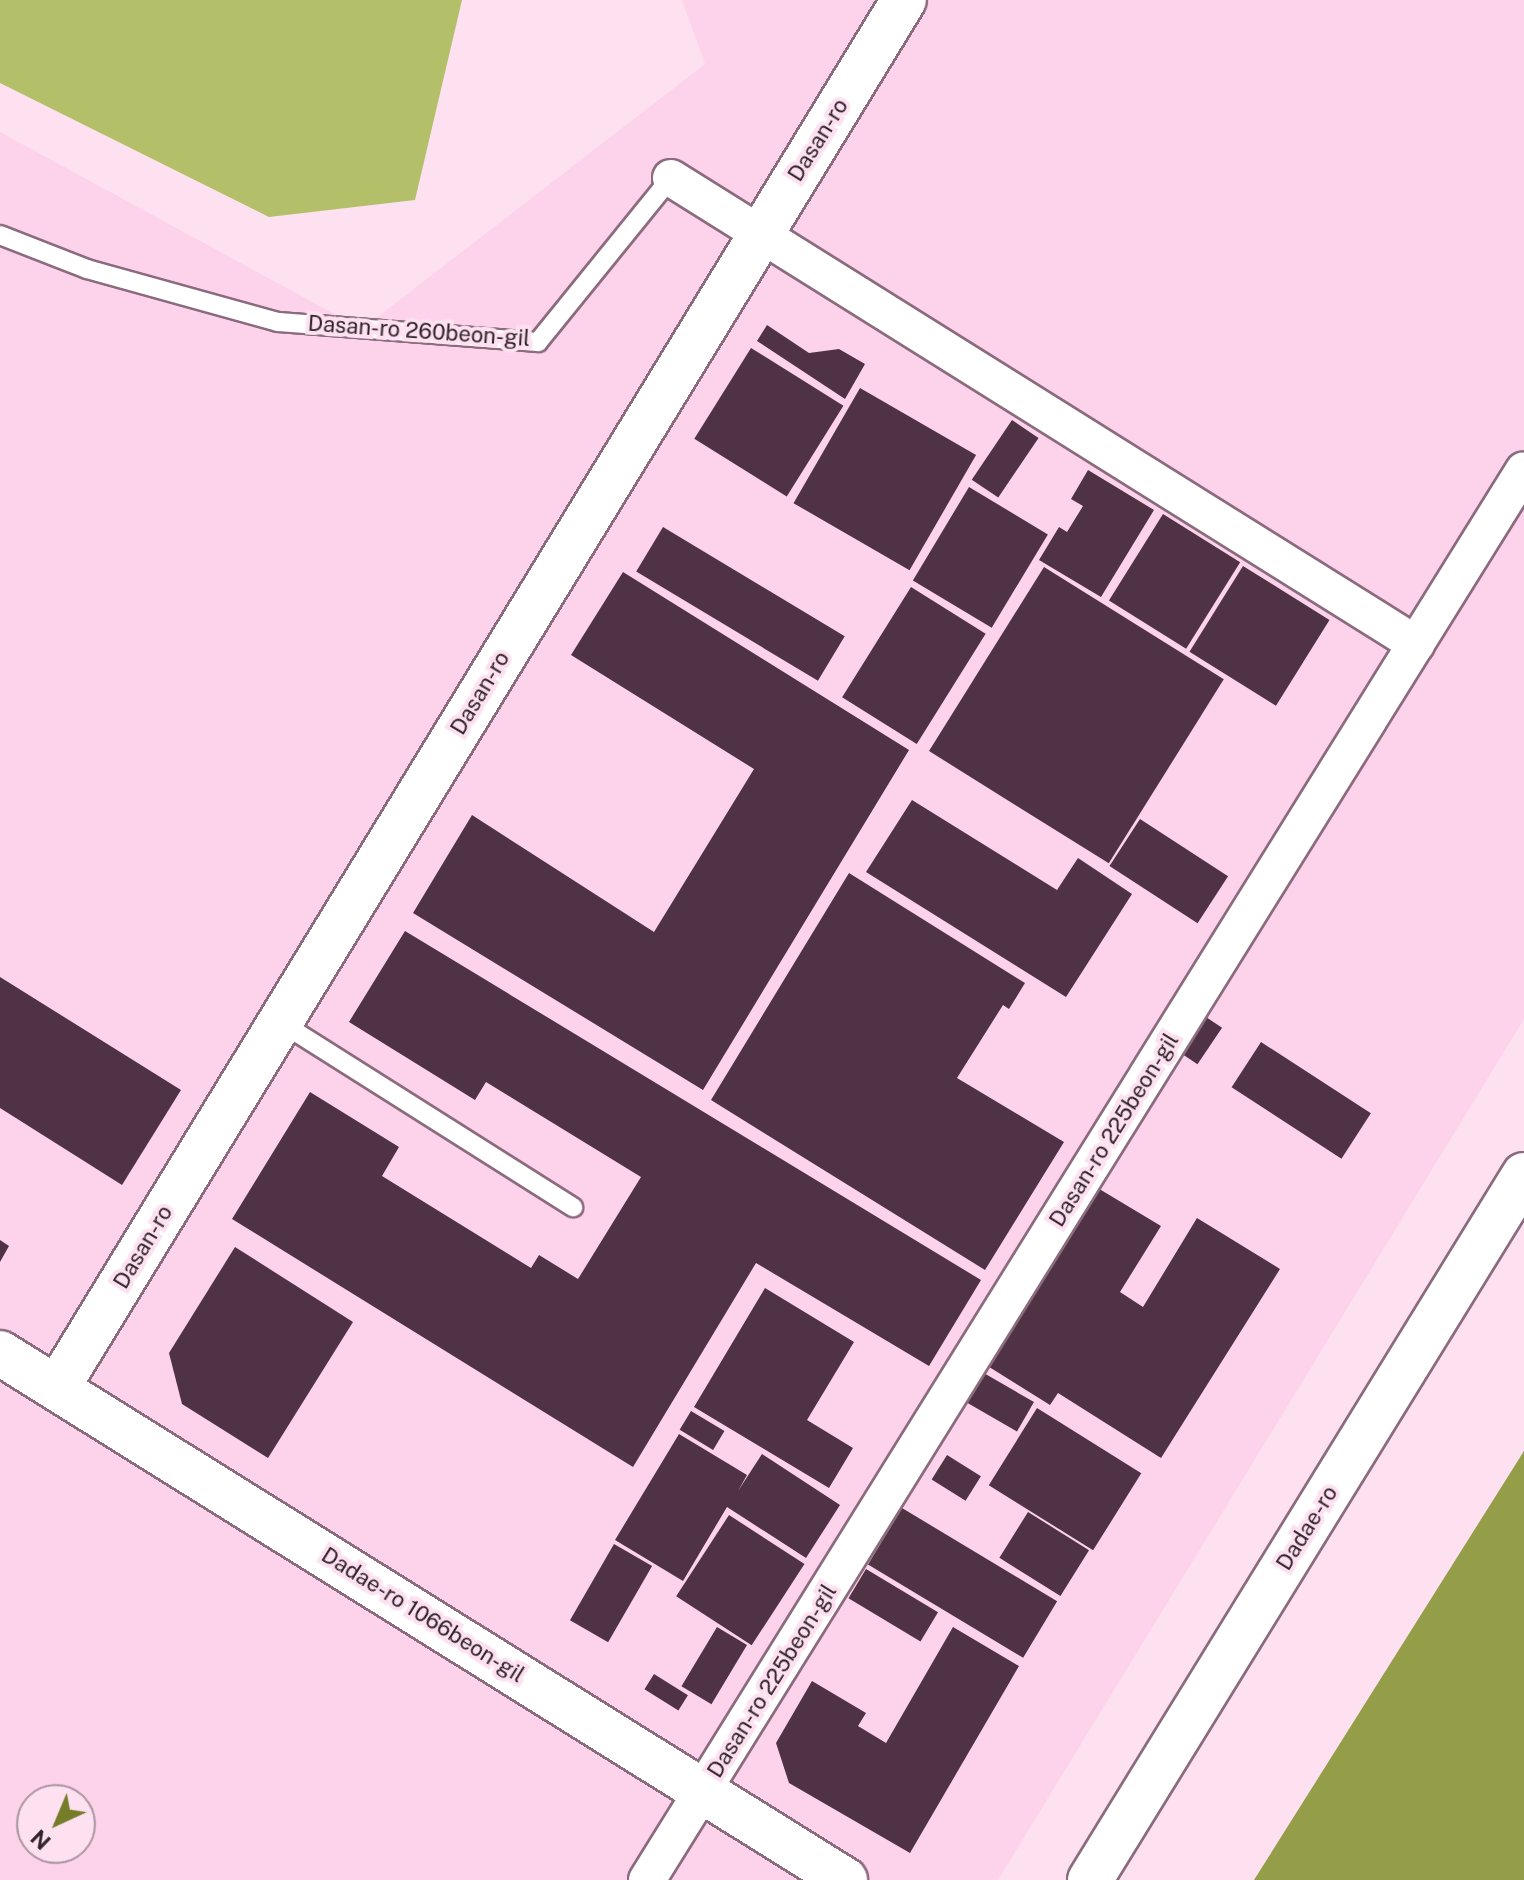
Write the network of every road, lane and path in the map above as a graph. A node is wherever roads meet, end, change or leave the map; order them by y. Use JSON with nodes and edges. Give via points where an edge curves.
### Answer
{"nodes":[{"id":1,"x":904,"y":0,"type":"edge"},
{"id":2,"x":671,"y":178,"type":"joint"},
{"id":3,"x":761,"y":232,"type":"junction"},
{"id":4,"x":0,"y":235,"type":"edge"},
{"id":5,"x":1524,"y":470,"type":"edge"},
{"id":6,"x":1416,"y":644,"type":"junction"},
{"id":7,"x":280,"y":1022,"type":"junction"},
{"id":8,"x":1524,"y":1175,"type":"edge"},
{"id":9,"x":573,"y":1207,"type":"dead end"},
{"id":10,"x":0,"y":1353,"type":"edge"},
{"id":11,"x":57,"y":1388,"type":"junction"},
{"id":12,"x":704,"y":1790,"type":"junction"},
{"id":13,"x":647,"y":1880,"type":"edge"},
{"id":14,"x":845,"y":1880,"type":"edge"},
{"id":15,"x":1090,"y":1880,"type":"edge"}],
"edges":[{"from":1,"to":3,"type":"street","name":"Dasan-ro"},
{"from":2,"to":3,"type":"street","name":"Dasan-ro 260beon-gil"},
{"from":2,"to":4,"type":"lane","name":"Dasan-ro 260beon-gil","via":[[538,342],[278,322],[87,269]]},
{"from":3,"to":6,"type":"street","name":"Dasan-ro 260beon-gil"},
{"from":3,"to":7,"type":"street","name":"Dasan-ro"},
{"from":5,"to":6,"type":"street","name":"Dasan-ro 225beon-gil"},
{"from":6,"to":12,"type":"street","name":"Dasan-ro 225beon-gil"},
{"from":7,"to":9,"type":"lane"},
{"from":7,"to":11,"type":"street","name":"Dasan-ro"},
{"from":8,"to":15,"type":"street","name":"Dadae-ro"},
{"from":10,"to":11,"type":"street","name":"Dadae-ro 1066beon-gil"},
{"from":11,"to":12,"type":"street","name":"Dadae-ro 1066beon-gil"},
{"from":12,"to":13,"type":"street","name":"Dasan-ro 225beon-gil"},
{"from":12,"to":14,"type":"street","name":"Dadae-ro 1066beon-gil"}]}
